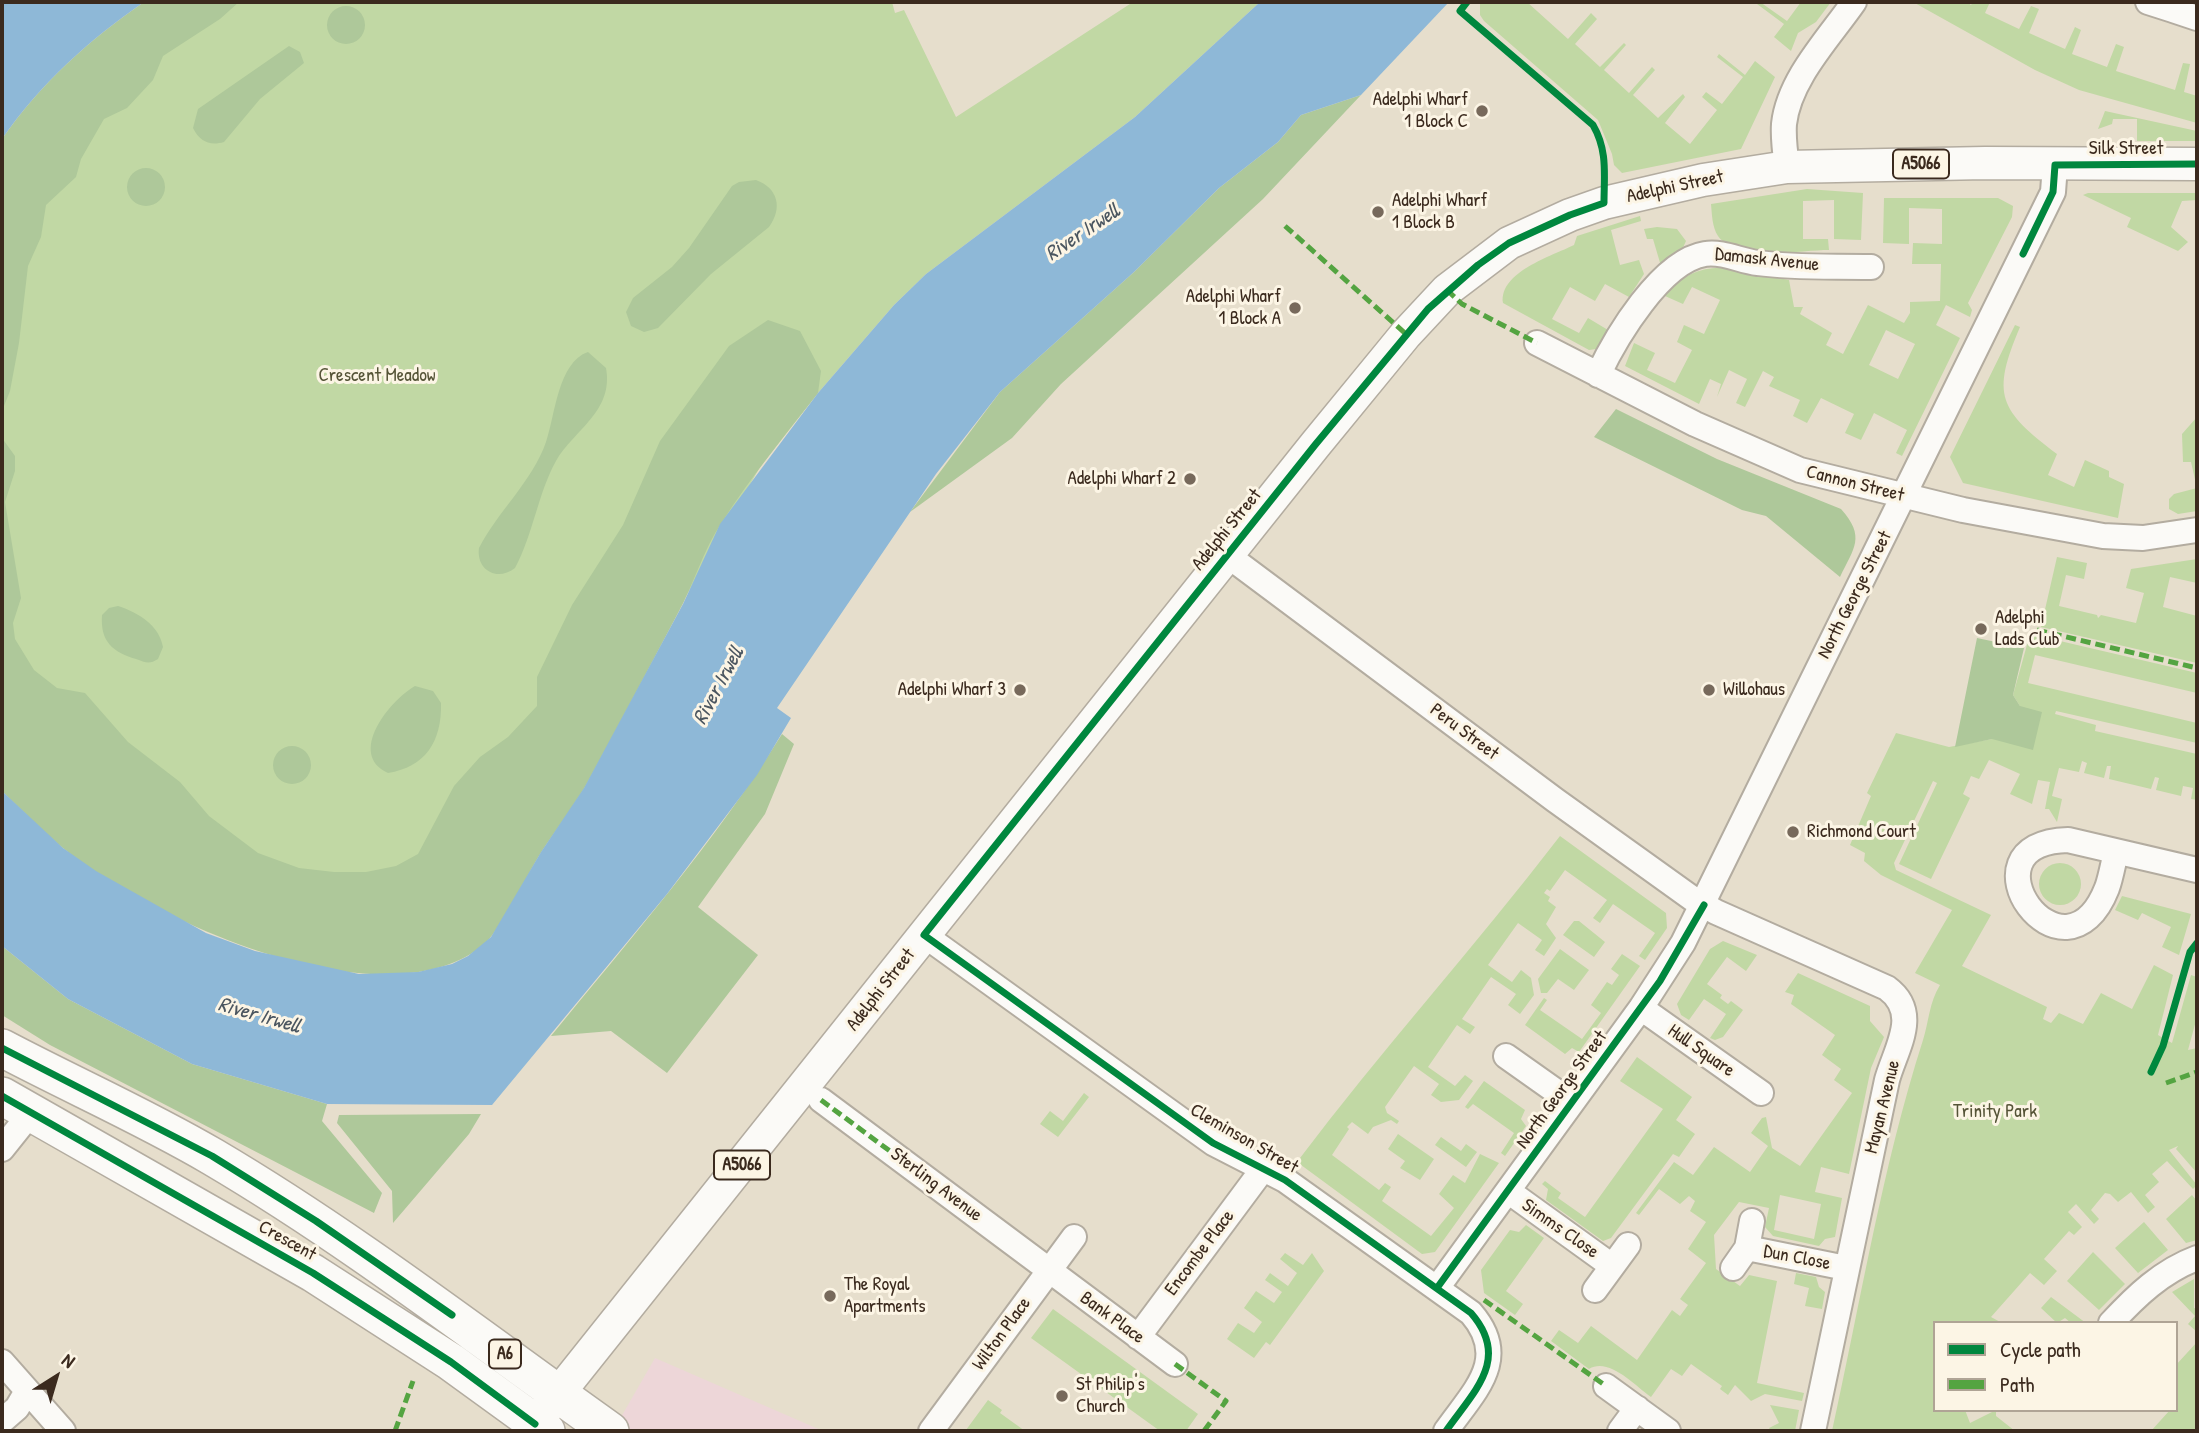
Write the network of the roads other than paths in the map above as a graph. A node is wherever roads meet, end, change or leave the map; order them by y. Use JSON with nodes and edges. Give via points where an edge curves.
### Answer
{"nodes":[{"id":1,"x":1854,"y":2,"type":"edge"},
{"id":2,"x":2148,"y":2,"type":"edge"},
{"id":3,"x":2175,"y":6,"type":"edge"},
{"id":4,"x":2197,"y":18,"type":"edge"},
{"id":5,"x":2055,"y":164,"type":"junction"},
{"id":6,"x":2197,"y":164,"type":"edge"},
{"id":7,"x":1787,"y":167,"type":"junction"},
{"id":8,"x":1871,"y":267,"type":"dead end"},
{"id":9,"x":1537,"y":343,"type":"dead end"},
{"id":10,"x":1598,"y":375,"type":"junction"},
{"id":11,"x":1905,"y":497,"type":"junction"},
{"id":12,"x":2197,"y":530,"type":"edge"},
{"id":13,"x":1227,"y":555,"type":"junction"},
{"id":14,"x":2116,"y":852,"type":"dead end"},
{"id":15,"x":2197,"y":870,"type":"edge"},
{"id":16,"x":1704,"y":905,"type":"junction"},
{"id":17,"x":924,"y":935,"type":"junction"},
{"id":18,"x":1641,"y":1008,"type":"junction"},
{"id":19,"x":2,"y":1048,"type":"edge"},
{"id":20,"x":1506,"y":1056,"type":"dead end"},
{"id":21,"x":1760,"y":1093,"type":"dead end"},
{"id":22,"x":821,"y":1100,"type":"dead end"},
{"id":23,"x":1571,"y":1102,"type":"junction"},
{"id":24,"x":16,"y":1105,"type":"edge"},
{"id":25,"x":2,"y":1149,"type":"edge"},
{"id":26,"x":1263,"y":1169,"type":"junction"},
{"id":27,"x":1508,"y":1191,"type":"junction"},
{"id":28,"x":1752,"y":1221,"type":"dead end"},
{"id":29,"x":1074,"y":1237,"type":"dead end"},
{"id":30,"x":1628,"y":1245,"type":"dead end"},
{"id":31,"x":1747,"y":1248,"type":"junction"},
{"id":32,"x":2197,"y":1258,"type":"edge"},
{"id":33,"x":1612,"y":1266,"type":"junction"},
{"id":34,"x":1733,"y":1268,"type":"dead end"},
{"id":35,"x":1846,"y":1268,"type":"junction"},
{"id":36,"x":1048,"y":1272,"type":"junction"},
{"id":37,"x":1437,"y":1288,"type":"junction"},
{"id":38,"x":1595,"y":1290,"type":"dead end"},
{"id":39,"x":2113,"y":1321,"type":"edge"},
{"id":40,"x":1138,"y":1337,"type":"junction"},
{"id":41,"x":2,"y":1362,"type":"edge"},
{"id":42,"x":1175,"y":1364,"type":"dead end"},
{"id":43,"x":1606,"y":1386,"type":"dead end"},
{"id":44,"x":27,"y":1391,"type":"junction"},
{"id":45,"x":557,"y":1393,"type":"junction"},
{"id":46,"x":1637,"y":1408,"type":"junction"},
{"id":47,"x":2,"y":1422,"type":"edge"},
{"id":48,"x":540,"y":1428,"type":"edge"},
{"id":49,"x":63,"y":1431,"type":"edge"},
{"id":50,"x":610,"y":1431,"type":"edge"},
{"id":51,"x":931,"y":1431,"type":"edge"},
{"id":52,"x":1446,"y":1431,"type":"edge"},
{"id":53,"x":1620,"y":1431,"type":"edge"},
{"id":54,"x":1668,"y":1431,"type":"edge"},
{"id":55,"x":1814,"y":1431,"type":"edge"}],
"edges":[{"from":1,"to":7,"type":"street","via":[[1788,103],[1784,125]]},
{"from":2,"to":3,"type":"street"},
{"from":3,"to":4,"type":"street"},
{"from":5,"to":6,"type":"main road","name":"Silk Street","number":"A5066"},
{"from":5,"to":7,"type":"main road","name":"Silk Street","number":"A5066"},
{"from":5,"to":11,"type":"street","name":"North George Street","via":[[2053,192]]},
{"from":7,"to":13,"type":"main road","name":"Adelphi Street","number":"A5066","via":[[1604,203],[1509,243],[1427,309]]},
{"from":8,"to":10,"type":"street","name":"Damask Avenue","via":[[1756,263],[1715,253],[1691,258],[1664,277]]},
{"from":9,"to":10,"type":"street","name":"Cannon Street"},
{"from":10,"to":11,"type":"street","name":"Cannon Street","via":[[1800,470]]},
{"from":11,"to":12,"type":"street","name":"Cannon Street","via":[[2103,536],[2143,538]]},
{"from":11,"to":16,"type":"street","name":"North George Street","via":[[1802,698]]},
{"from":13,"to":16,"type":"street","name":"Peru Street"},
{"from":13,"to":17,"type":"main road","name":"Adelphi Street","number":"A5066"},
{"from":14,"to":15,"type":"street"},
{"from":16,"to":18,"type":"street","name":"North George Street"},
{"from":16,"to":35,"type":"street","name":"Mayan Avenue","via":[[1887,988],[1905,1011],[1906,1026],[1887,1080]]},
{"from":17,"to":26,"type":"street","name":"Cleminson Street","via":[[1213,1143]]},
{"from":17,"to":45,"type":"main road","name":"Adelphi Street","number":"A5066"},
{"from":18,"to":21,"type":"street","name":"Hull Square"},
{"from":18,"to":23,"type":"street","name":"North George Street"},
{"from":19,"to":45,"type":"highway","name":"Crescent","number":"A6","via":[[212,1157],[305,1214]]},
{"from":20,"to":23,"type":"street"},
{"from":22,"to":36,"type":"street","name":"Sterling Avenue","via":[[1034,1257]]},
{"from":23,"to":27,"type":"street","name":"North George Street"},
{"from":24,"to":25,"type":"street"},
{"from":24,"to":48,"type":"highway","name":"Crescent","number":"A6","via":[[313,1273],[451,1362]]},
{"from":26,"to":37,"type":"street","name":"Cleminson Street"},
{"from":26,"to":40,"type":"street","name":"Encombe Place"},
{"from":27,"to":33,"type":"street","name":"Simms Close"},
{"from":27,"to":37,"type":"street","name":"North George Street"},
{"from":28,"to":31,"type":"street","name":"Dun Close"},
{"from":29,"to":36,"type":"street","name":"Wilton Place"},
{"from":30,"to":33,"type":"street"},
{"from":31,"to":34,"type":"street","name":"Dun Close"},
{"from":31,"to":35,"type":"street","name":"Dun Close"},
{"from":32,"to":39,"type":"street","via":[[2163,1275]]},
{"from":33,"to":38,"type":"street"},
{"from":35,"to":55,"type":"street","name":"Mayan Avenue"},
{"from":36,"to":40,"type":"street","name":"Bank Place"},
{"from":36,"to":51,"type":"street","name":"Wilton Place"},
{"from":37,"to":52,"type":"street","name":"Cleminson Street","via":[[1471,1313],[1490,1350],[1488,1368]]},
{"from":40,"to":42,"type":"street","name":"Bank Place"},
{"from":41,"to":44,"type":"street"},
{"from":43,"to":46,"type":"street"},
{"from":44,"to":47,"type":"street"},
{"from":44,"to":49,"type":"street"},
{"from":45,"to":48,"type":"main road","name":"Adelphi Street","number":"A5066"},
{"from":45,"to":50,"type":"highway","name":"Crescent","number":"A6"},
{"from":46,"to":53,"type":"street"},
{"from":46,"to":54,"type":"street"}]}
